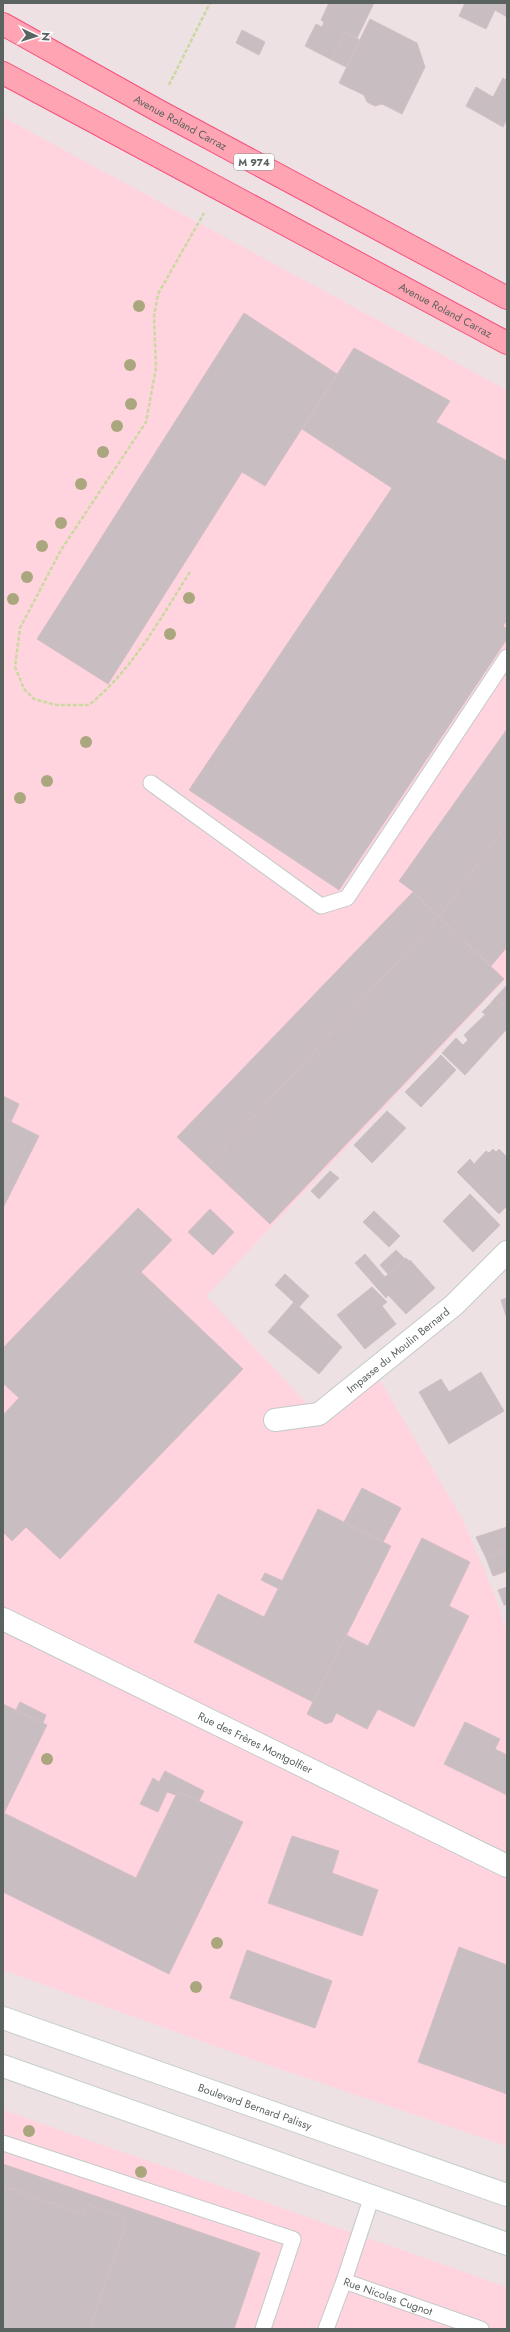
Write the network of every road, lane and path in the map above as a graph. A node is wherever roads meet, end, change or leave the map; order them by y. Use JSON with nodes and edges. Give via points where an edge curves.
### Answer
{"nodes":[{"id":1,"x":210,"y":3,"type":"edge"},
{"id":2,"x":3,"y":24,"type":"edge"},
{"id":3,"x":3,"y":74,"type":"edge"},
{"id":4,"x":157,"y":110,"type":"junction"},
{"id":5,"x":219,"y":189,"type":"junction"},
{"id":6,"x":507,"y":298,"type":"edge"},
{"id":7,"x":507,"y":343,"type":"edge"},
{"id":8,"x":190,"y":572,"type":"dead end"},
{"id":9,"x":507,"y":657,"type":"edge"},
{"id":10,"x":151,"y":783,"type":"dead end"},
{"id":11,"x":507,"y":1252,"type":"edge"},
{"id":12,"x":275,"y":1420,"type":"dead end"},
{"id":13,"x":3,"y":1619,"type":"edge"},
{"id":14,"x":507,"y":1866,"type":"edge"},
{"id":15,"x":3,"y":2018,"type":"edge"},
{"id":16,"x":3,"y":2066,"type":"edge"},
{"id":17,"x":3,"y":2143,"type":"edge"},
{"id":18,"x":507,"y":2195,"type":"edge"},
{"id":19,"x":372,"y":2196,"type":"junction"},
{"id":20,"x":507,"y":2244,"type":"edge"},
{"id":21,"x":344,"y":2281,"type":"junction"},
{"id":22,"x":262,"y":2329,"type":"edge"},
{"id":23,"x":326,"y":2329,"type":"edge"},
{"id":24,"x":481,"y":2329,"type":"edge"}],
"edges":[{"from":1,"to":4,"type":"path"},
{"from":2,"to":4,"type":"main road","name":"Avenue Roland Carraz","number":"M 974"},
{"from":3,"to":5,"type":"main road","name":"Avenue Roland Carraz"},
{"from":4,"to":6,"type":"main road","name":"Avenue Roland Carraz","number":"M 974"},
{"from":5,"to":7,"type":"main road","name":"Avenue Roland Carraz"},
{"from":5,"to":8,"type":"path","via":[[158,294],[154,316],[156,368],[146,422],[60,550],[20,628],[15,667],[24,689],[34,699],[56,705],[89,705],[111,687],[136,657]]},
{"from":9,"to":10,"type":"lane","via":[[347,898],[321,906]]},
{"from":11,"to":12,"type":"main road","name":"Impasse du Moulin Bernard","via":[[454,1306],[319,1414]]},
{"from":13,"to":14,"type":"main road","name":"Rue des Frères Montgolfier"},
{"from":15,"to":18,"type":"main road","name":"Boulevard Bernard Palissy"},
{"from":16,"to":19,"type":"main road"},
{"from":17,"to":22,"type":"lane","via":[[293,2239]]},
{"from":19,"to":20,"type":"main road"},
{"from":19,"to":21,"type":"lane"},
{"from":21,"to":23,"type":"lane","name":"Rue Nicolas Cugnot"},
{"from":21,"to":24,"type":"lane","name":"Rue Nicolas Cugnot"}]}
